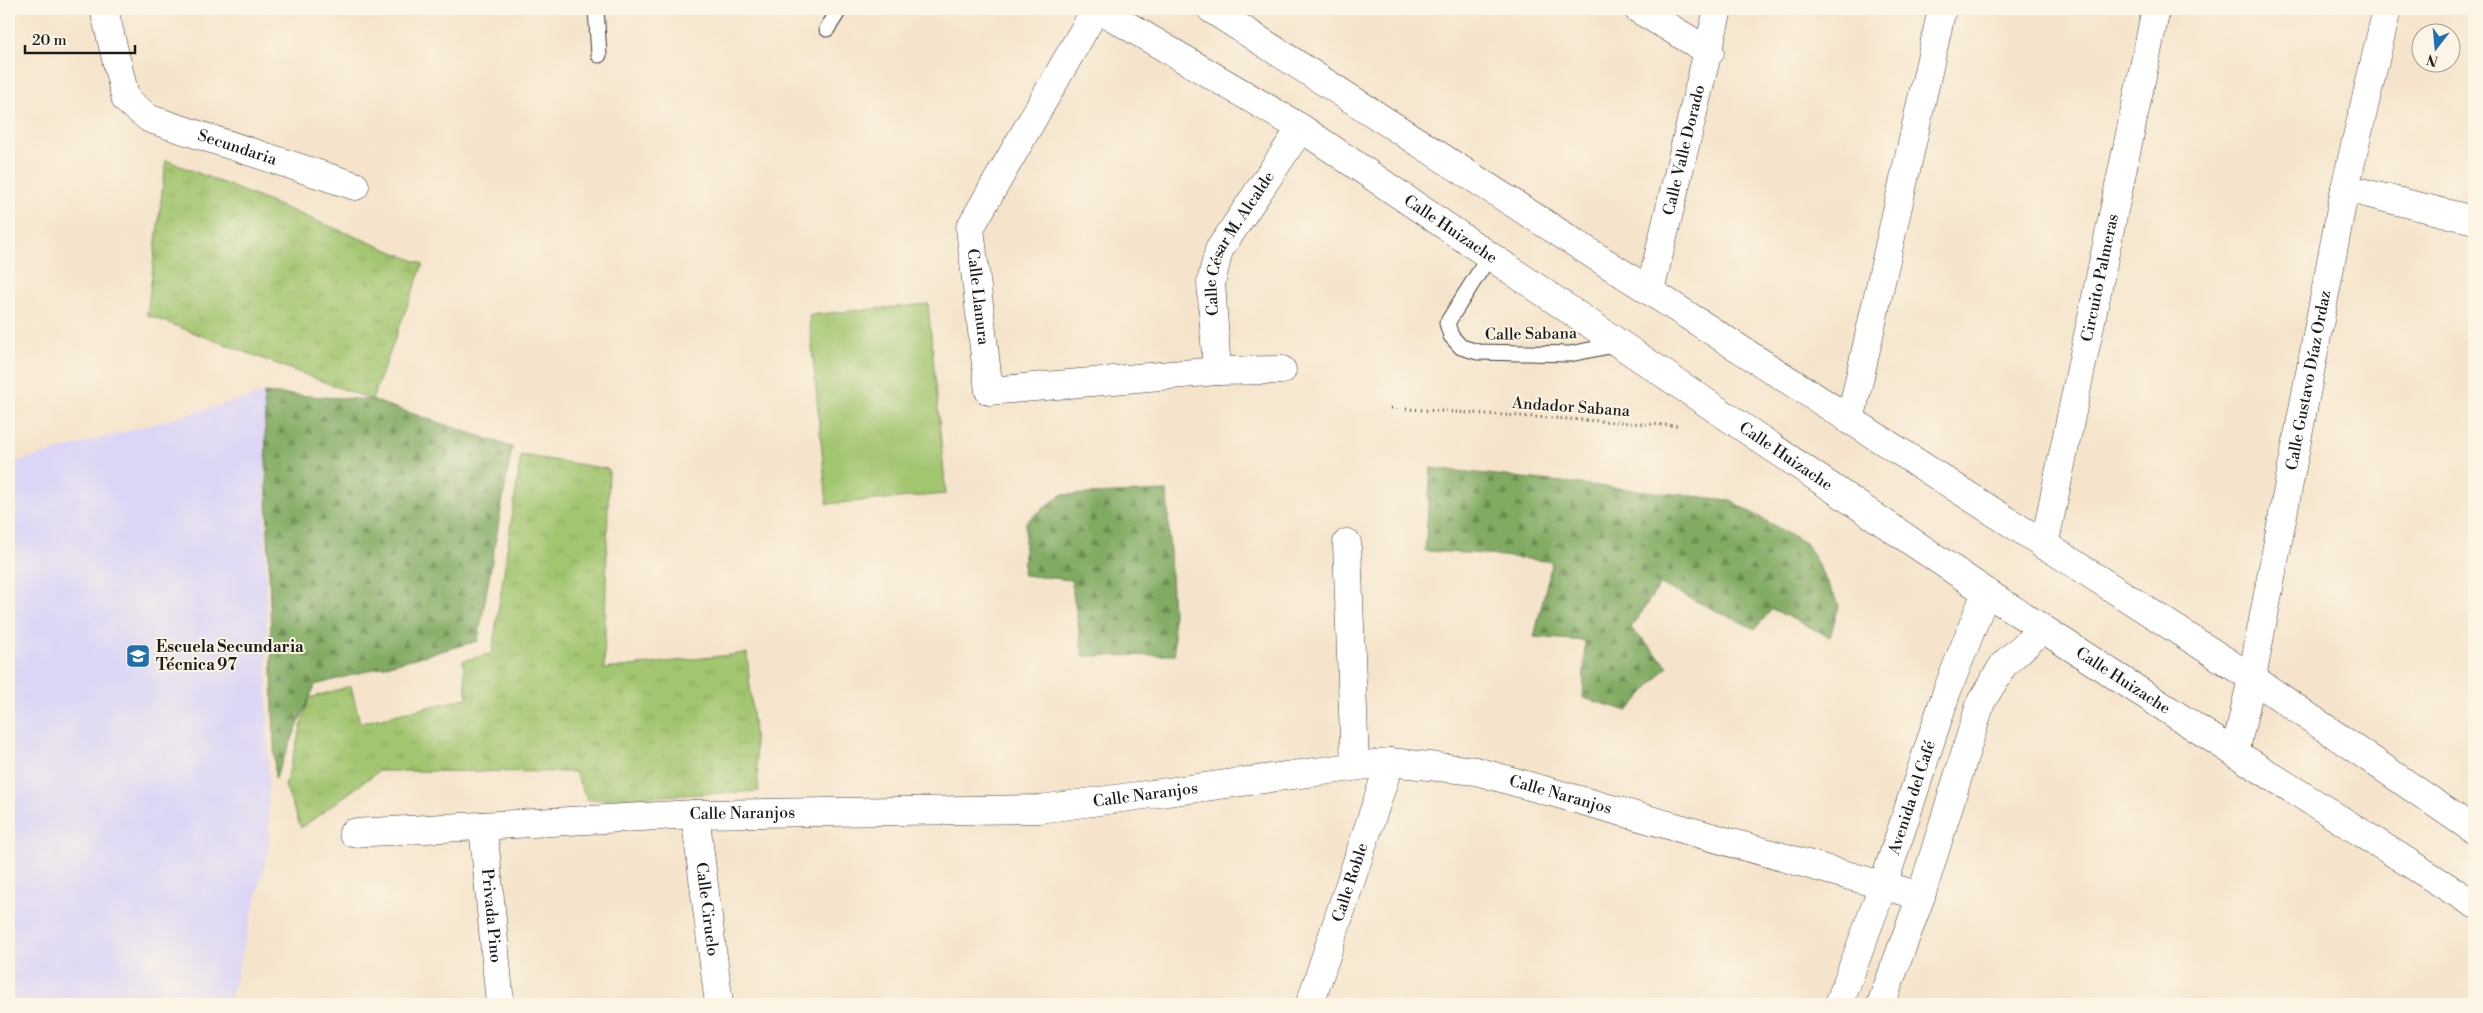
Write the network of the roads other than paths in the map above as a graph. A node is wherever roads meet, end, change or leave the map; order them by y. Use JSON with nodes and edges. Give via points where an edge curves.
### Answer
{"nodes":[{"id":1,"x":596,"y":9,"type":"edge"},
{"id":2,"x":840,"y":9,"type":"edge"},
{"id":3,"x":1097,"y":9,"type":"edge"},
{"id":4,"x":1211,"y":9,"type":"edge"},
{"id":5,"x":1638,"y":9,"type":"edge"},
{"id":6,"x":1718,"y":9,"type":"edge"},
{"id":7,"x":1942,"y":9,"type":"edge"},
{"id":8,"x":2156,"y":9,"type":"edge"},
{"id":9,"x":2387,"y":9,"type":"edge"},
{"id":10,"x":103,"y":10,"type":"edge"},
{"id":11,"x":827,"y":29,"type":"dead end"},
{"id":12,"x":1710,"y":52,"type":"junction"},
{"id":13,"x":599,"y":55,"type":"dead end"},
{"id":14,"x":1301,"y":128,"type":"junction"},
{"id":15,"x":355,"y":186,"type":"dead end"},
{"id":16,"x":2346,"y":188,"type":"junction"},
{"id":17,"x":2474,"y":220,"type":"edge"},
{"id":18,"x":1490,"y":255,"type":"junction"},
{"id":19,"x":1650,"y":291,"type":"junction"},
{"id":20,"x":1621,"y":344,"type":"junction"},
{"id":21,"x":1282,"y":370,"type":"dead end"},
{"id":22,"x":1217,"y":371,"type":"junction"},
{"id":23,"x":1850,"y":421,"type":"junction"},
{"id":24,"x":1347,"y":544,"type":"dead end"},
{"id":25,"x":2044,"y":546,"type":"junction"},
{"id":26,"x":1986,"y":592,"type":"junction"},
{"id":27,"x":2043,"y":629,"type":"junction"},
{"id":28,"x":2252,"y":678,"type":"junction"},
{"id":29,"x":2235,"y":754,"type":"junction"},
{"id":30,"x":1390,"y":762,"type":"junction"},
{"id":31,"x":1356,"y":766,"type":"junction"},
{"id":32,"x":695,"y":814,"type":"junction"},
{"id":33,"x":483,"y":826,"type":"junction"},
{"id":34,"x":2474,"y":830,"type":"edge"},
{"id":35,"x":353,"y":833,"type":"dead end"},
{"id":36,"x":1883,"y":886,"type":"junction"},
{"id":37,"x":1921,"y":896,"type":"junction"},
{"id":38,"x":2474,"y":904,"type":"edge"},
{"id":39,"x":500,"y":1004,"type":"edge"},
{"id":40,"x":719,"y":1004,"type":"edge"},
{"id":41,"x":1310,"y":1004,"type":"edge"},
{"id":42,"x":1839,"y":1004,"type":"edge"},
{"id":43,"x":1881,"y":1004,"type":"edge"}],
"edges":[{"from":1,"to":13,"type":"lane"},
{"from":2,"to":11,"type":"lane"},
{"from":3,"to":14,"type":"street","name":"Calle Huizache"},
{"from":3,"to":22,"type":"street","name":"Calle Llanura","via":[[970,228],[989,391]]},
{"from":4,"to":19,"type":"street"},
{"from":5,"to":12,"type":"street"},
{"from":6,"to":12,"type":"street","name":"Calle Valle Dorado"},
{"from":7,"to":23,"type":"street"},
{"from":8,"to":25,"type":"street","name":"Circuito Palmeras"},
{"from":9,"to":16,"type":"street","name":"Calle Gustavo Díaz Ordaz"},
{"from":10,"to":15,"type":"street","name":"Secundaria","via":[[126,100],[150,119]]},
{"from":12,"to":19,"type":"street","name":"Calle Valle Dorado"},
{"from":14,"to":18,"type":"street","name":"Calle Huizache"},
{"from":14,"to":22,"type":"street","name":"Calle César M. Alcalde","via":[[1220,250],[1211,282]]},
{"from":16,"to":17,"type":"street"},
{"from":16,"to":28,"type":"street","name":"Calle Gustavo Díaz Ordaz"},
{"from":18,"to":20,"type":"street","name":"Calle Huizache"},
{"from":18,"to":20,"type":"lane","name":"Calle Sabana","via":[[1448,323],[1451,336],[1461,347],[1497,354],[1570,354]]},
{"from":19,"to":23,"type":"street"},
{"from":20,"to":26,"type":"street","name":"Calle Huizache"},
{"from":21,"to":22,"type":"street"},
{"from":23,"to":25,"type":"street"},
{"from":24,"to":31,"type":"street"},
{"from":25,"to":28,"type":"street"},
{"from":26,"to":27,"type":"street","name":"Calle Huizache"},
{"from":26,"to":36,"type":"street","name":"Avenida del Café","via":[[1947,691]]},
{"from":27,"to":29,"type":"street","name":"Calle Huizache"},
{"from":27,"to":37,"type":"street","via":[[2004,664],[1981,702]]},
{"from":28,"to":29,"type":"street","name":"Calle Gustavo Díaz Ordaz"},
{"from":28,"to":34,"type":"street"},
{"from":29,"to":38,"type":"street","name":"Calle Huizache"},
{"from":30,"to":31,"type":"street","name":"Calle Naranjos"},
{"from":30,"to":36,"type":"street","name":"Calle Naranjos","via":[[1476,771]]},
{"from":30,"to":41,"type":"street","name":"Calle Roble"},
{"from":31,"to":32,"type":"street","name":"Calle Naranjos","via":[[1040,810]]},
{"from":32,"to":33,"type":"street","name":"Calle Naranjos"},
{"from":32,"to":40,"type":"street","name":"Calle Ciruelo"},
{"from":33,"to":35,"type":"street","name":"Calle Naranjos"},
{"from":33,"to":39,"type":"street","name":"Privada Pino"},
{"from":36,"to":37,"type":"street","name":"Calle Naranjos"},
{"from":36,"to":42,"type":"street","name":"Avenida del Café"},
{"from":37,"to":43,"type":"street"}]}
